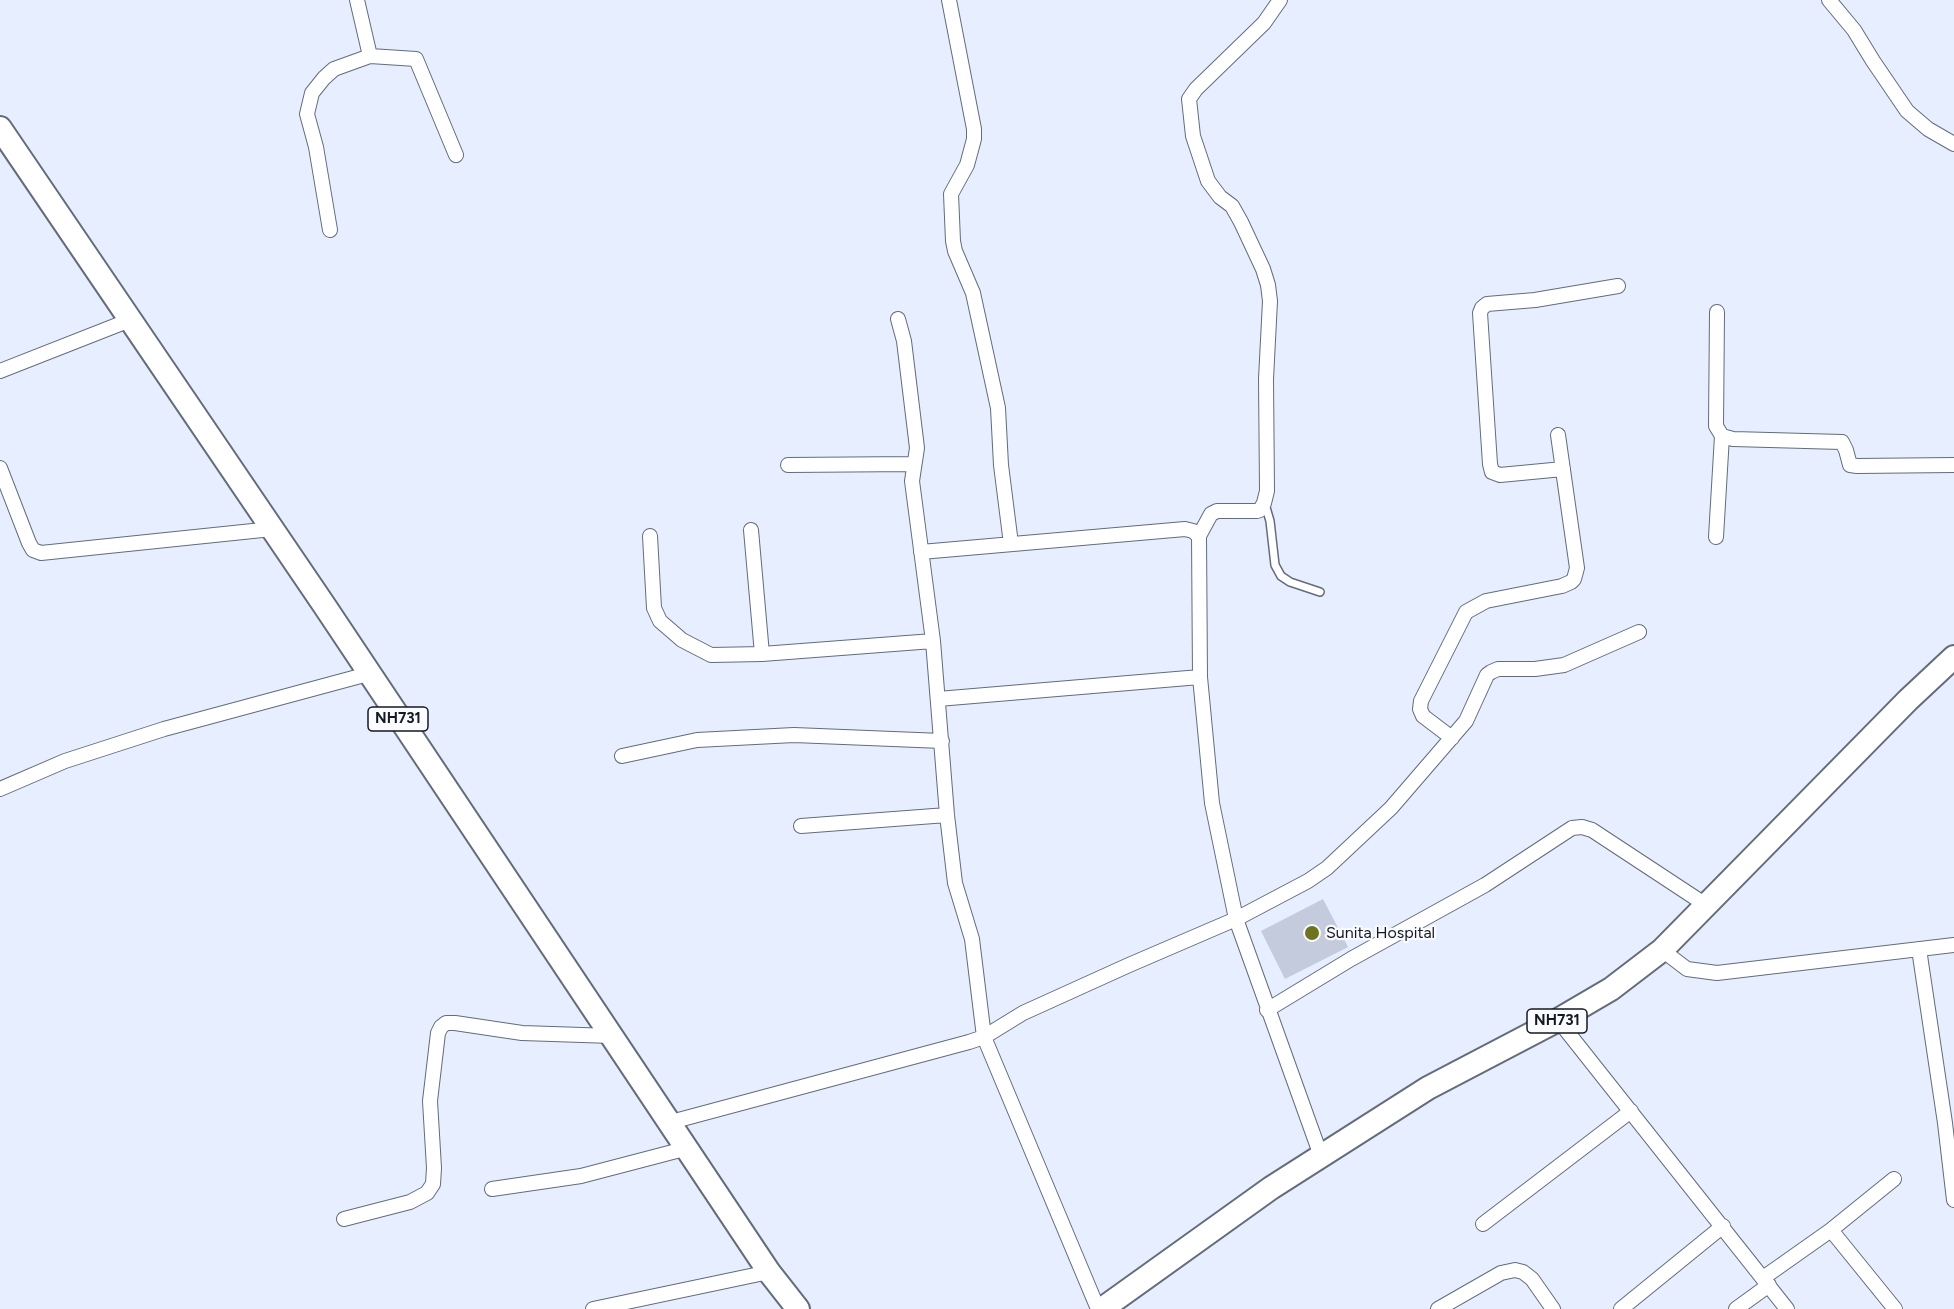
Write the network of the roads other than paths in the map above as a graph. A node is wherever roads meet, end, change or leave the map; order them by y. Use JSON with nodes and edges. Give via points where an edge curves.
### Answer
{"nodes":[{"id":1,"x":357,"y":0,"type":"edge"},
{"id":2,"x":949,"y":0,"type":"edge"},
{"id":3,"x":1280,"y":0,"type":"edge"},
{"id":4,"x":1829,"y":0,"type":"edge"},
{"id":5,"x":370,"y":56,"type":"junction"},
{"id":6,"x":0,"y":128,"type":"edge"},
{"id":7,"x":1954,"y":144,"type":"edge"},
{"id":8,"x":456,"y":155,"type":"dead end"},
{"id":9,"x":330,"y":230,"type":"dead end"},
{"id":10,"x":1618,"y":286,"type":"dead end"},
{"id":11,"x":1717,"y":312,"type":"dead end"},
{"id":12,"x":898,"y":319,"type":"dead end"},
{"id":13,"x":130,"y":320,"type":"junction"},
{"id":14,"x":0,"y":371,"type":"edge"},
{"id":15,"x":1558,"y":435,"type":"dead end"},
{"id":16,"x":1722,"y":436,"type":"junction"},
{"id":17,"x":913,"y":464,"type":"junction"},
{"id":18,"x":788,"y":465,"type":"dead end"},
{"id":19,"x":1954,"y":465,"type":"edge"},
{"id":20,"x":0,"y":468,"type":"edge"},
{"id":21,"x":1563,"y":469,"type":"junction"},
{"id":22,"x":1264,"y":503,"type":"junction"},
{"id":23,"x":272,"y":529,"type":"junction"},
{"id":24,"x":751,"y":530,"type":"dead end"},
{"id":25,"x":650,"y":536,"type":"dead end"},
{"id":26,"x":1200,"y":536,"type":"junction"},
{"id":27,"x":1716,"y":537,"type":"dead end"},
{"id":28,"x":1011,"y":544,"type":"junction"},
{"id":29,"x":921,"y":552,"type":"junction"},
{"id":30,"x":1320,"y":592,"type":"dead end"},
{"id":31,"x":1639,"y":632,"type":"dead end"},
{"id":32,"x":933,"y":641,"type":"junction"},
{"id":33,"x":762,"y":654,"type":"junction"},
{"id":34,"x":1954,"y":657,"type":"edge"},
{"id":35,"x":368,"y":674,"type":"junction"},
{"id":36,"x":1200,"y":677,"type":"junction"},
{"id":37,"x":938,"y":699,"type":"junction"},
{"id":38,"x":1452,"y":738,"type":"junction"},
{"id":39,"x":942,"y":741,"type":"junction"},
{"id":40,"x":622,"y":756,"type":"dead end"},
{"id":41,"x":0,"y":789,"type":"edge"},
{"id":42,"x":947,"y":814,"type":"junction"},
{"id":43,"x":801,"y":826,"type":"dead end"},
{"id":44,"x":1706,"y":905,"type":"junction"},
{"id":45,"x":1236,"y":919,"type":"junction"},
{"id":46,"x":1954,"y":945,"type":"edge"},
{"id":47,"x":1919,"y":949,"type":"junction"},
{"id":48,"x":1662,"y":950,"type":"junction"},
{"id":49,"x":1267,"y":1010,"type":"junction"},
{"id":50,"x":1558,"y":1020,"type":"junction"},
{"id":51,"x":612,"y":1036,"type":"junction"},
{"id":52,"x":984,"y":1037,"type":"junction"},
{"id":53,"x":1631,"y":1111,"type":"junction"},
{"id":54,"x":670,"y":1122,"type":"junction"},
{"id":55,"x":1950,"y":1123,"type":"edge"},
{"id":56,"x":688,"y":1148,"type":"junction"},
{"id":57,"x":1321,"y":1156,"type":"junction"},
{"id":58,"x":1952,"y":1167,"type":"edge"},
{"id":59,"x":1894,"y":1179,"type":"dead end"},
{"id":60,"x":492,"y":1189,"type":"dead end"},
{"id":61,"x":1954,"y":1200,"type":"edge"},
{"id":62,"x":344,"y":1219,"type":"dead end"},
{"id":63,"x":1483,"y":1224,"type":"dead end"},
{"id":64,"x":1723,"y":1226,"type":"junction"},
{"id":65,"x":1831,"y":1230,"type":"junction"},
{"id":66,"x":769,"y":1272,"type":"junction"},
{"id":67,"x":1766,"y":1282,"type":"junction"},
{"id":68,"x":593,"y":1309,"type":"edge"},
{"id":69,"x":798,"y":1309,"type":"edge"},
{"id":70,"x":1100,"y":1309,"type":"edge"},
{"id":71,"x":1438,"y":1309,"type":"edge"},
{"id":72,"x":1552,"y":1309,"type":"edge"},
{"id":73,"x":1621,"y":1309,"type":"edge"},
{"id":74,"x":1736,"y":1309,"type":"edge"},
{"id":75,"x":1787,"y":1309,"type":"edge"},
{"id":76,"x":1895,"y":1309,"type":"edge"}],
"edges":[{"from":1,"to":5,"type":"street"},
{"from":2,"to":28,"type":"street","via":[[974,129],[967,165],[951,194],[953,241],[973,293],[998,408]]},
{"from":3,"to":22,"type":"street","via":[[1264,23],[1189,99],[1192,136],[1208,181],[1232,206],[1268,285]]},
{"from":4,"to":7,"type":"street","via":[[1854,30],[1907,111]]},
{"from":5,"to":8,"type":"street","via":[[416,59]]},
{"from":5,"to":9,"type":"street","via":[[334,69],[324,78],[312,93],[307,114]]},
{"from":6,"to":13,"type":"highway","number":"NH731"},
{"from":10,"to":21,"type":"street","via":[[1487,304],[1480,313],[1492,472],[1500,475]]},
{"from":11,"to":16,"type":"street","via":[[1716,426]]},
{"from":12,"to":17,"type":"street","via":[[917,448]]},
{"from":13,"to":14,"type":"street"},
{"from":13,"to":23,"type":"highway","number":"NH731"},
{"from":15,"to":21,"type":"street"},
{"from":16,"to":19,"type":"street","via":[[1842,442],[1850,465],[1857,466]]},
{"from":16,"to":27,"type":"street"},
{"from":17,"to":18,"type":"street"},
{"from":17,"to":29,"type":"street"},
{"from":20,"to":23,"type":"street","via":[[29,543],[40,553]]},
{"from":21,"to":38,"type":"street","via":[[1577,568],[1574,579],[1562,586],[1486,601],[1466,612],[1420,709],[1423,716]]},
{"from":22,"to":26,"type":"street","via":[[1257,511],[1211,514]]},
{"from":22,"to":30,"type":"lane","via":[[1275,565],[1281,576]]},
{"from":23,"to":35,"type":"highway","number":"NH731"},
{"from":24,"to":33,"type":"street"},
{"from":25,"to":33,"type":"street","via":[[654,608],[660,621],[682,640],[711,655]]},
{"from":26,"to":28,"type":"street","via":[[1185,530]]},
{"from":26,"to":36,"type":"street"},
{"from":28,"to":29,"type":"street"},
{"from":29,"to":32,"type":"street"},
{"from":31,"to":38,"type":"street","via":[[1564,665],[1491,672],[1466,721]]},
{"from":32,"to":33,"type":"street"},
{"from":32,"to":37,"type":"street"},
{"from":34,"to":44,"type":"highway","number":"NH731"},
{"from":35,"to":41,"type":"street","via":[[164,729],[65,761]]},
{"from":35,"to":51,"type":"highway","number":"NH731"},
{"from":36,"to":37,"type":"street"},
{"from":36,"to":45,"type":"street","via":[[1212,803]]},
{"from":37,"to":39,"type":"street"},
{"from":38,"to":45,"type":"street","via":[[1391,808],[1327,868]]},
{"from":39,"to":40,"type":"street","via":[[794,735],[697,740]]},
{"from":39,"to":42,"type":"street"},
{"from":42,"to":43,"type":"street"},
{"from":42,"to":52,"type":"street","via":[[957,894],[972,939]]},
{"from":44,"to":48,"type":"highway","number":"NH731"},
{"from":44,"to":49,"type":"street","via":[[1592,830],[1572,828],[1485,885]]},
{"from":45,"to":49,"type":"street"},
{"from":45,"to":52,"type":"street","via":[[1023,1013]]},
{"from":46,"to":47,"type":"street"},
{"from":47,"to":48,"type":"street","via":[[1717,973],[1687,969]]},
{"from":47,"to":55,"type":"street"},
{"from":48,"to":50,"type":"highway","number":"NH731","via":[[1611,989]]},
{"from":49,"to":57,"type":"street"},
{"from":50,"to":53,"type":"street"},
{"from":50,"to":57,"type":"highway","number":"NH731","via":[[1428,1088]]},
{"from":51,"to":54,"type":"highway","number":"NH731"},
{"from":51,"to":62,"type":"street","via":[[522,1033],[455,1023],[441,1027],[430,1101],[433,1184],[427,1193],[410,1202]]},
{"from":52,"to":54,"type":"street"},
{"from":52,"to":70,"type":"street"},
{"from":53,"to":63,"type":"street"},
{"from":53,"to":64,"type":"street"},
{"from":54,"to":56,"type":"highway","number":"NH731"},
{"from":55,"to":58,"type":"street"},
{"from":56,"to":60,"type":"street","via":[[581,1176]]},
{"from":56,"to":66,"type":"highway","number":"NH731"},
{"from":57,"to":70,"type":"highway","number":"NH731"},
{"from":58,"to":61,"type":"street"},
{"from":59,"to":65,"type":"street"},
{"from":64,"to":67,"type":"street"},
{"from":64,"to":73,"type":"street"},
{"from":65,"to":67,"type":"street"},
{"from":65,"to":76,"type":"street"},
{"from":66,"to":68,"type":"street"},
{"from":66,"to":69,"type":"highway","number":"NH731"},
{"from":67,"to":74,"type":"street"},
{"from":67,"to":75,"type":"street"},
{"from":71,"to":72,"type":"street","via":[[1501,1273],[1515,1270],[1532,1279]]}]}
